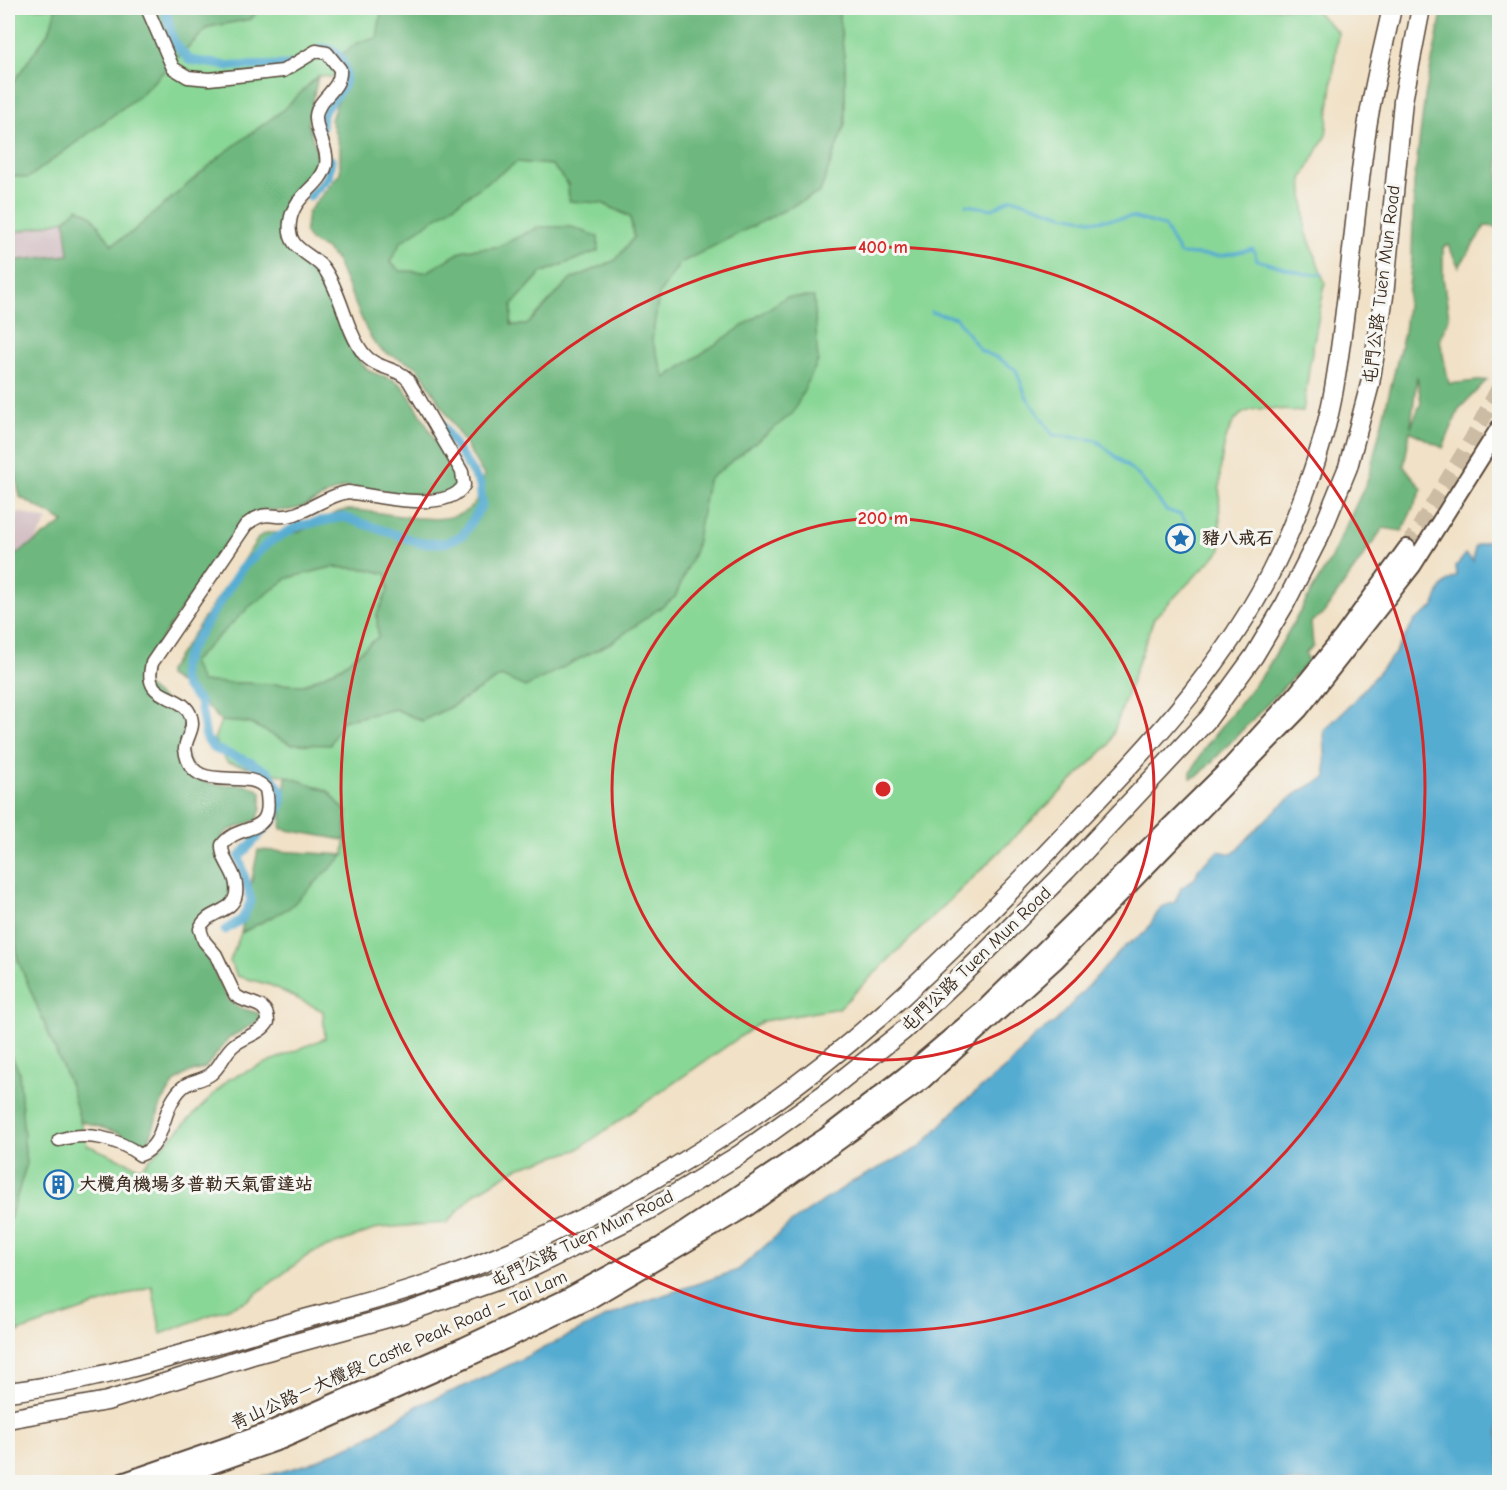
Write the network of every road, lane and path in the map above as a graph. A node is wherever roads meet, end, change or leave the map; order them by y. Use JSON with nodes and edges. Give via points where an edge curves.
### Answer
{"nodes":[{"id":1,"x":147,"y":8,"type":"edge"},
{"id":2,"x":1392,"y":8,"type":"edge"},
{"id":3,"x":1420,"y":8,"type":"edge"},
{"id":4,"x":1500,"y":427,"type":"edge"},
{"id":5,"x":1407,"y":548,"type":"tunnel mouth"},
{"id":6,"x":1208,"y":797,"type":"junction"},
{"id":7,"x":58,"y":1140,"type":"dead end"},
{"id":8,"x":8,"y":1392,"type":"edge"},
{"id":9,"x":8,"y":1419,"type":"edge"},
{"id":10,"x":122,"y":1482,"type":"edge"},
{"id":11,"x":164,"y":1482,"type":"edge"}],
"edges":[{"from":1,"to":7,"type":"street","via":[[173,68],[188,77],[209,79],[283,71],[316,51],[327,53],[340,69],[339,82],[317,113],[325,168],[294,206],[289,223],[291,237],[296,249],[324,269],[364,353],[377,366],[409,381],[462,472],[464,485],[444,500],[427,502],[348,492],[293,515],[256,516],[152,663],[150,677],[154,688],[190,715],[192,728],[185,749],[192,765],[211,779],[252,780],[266,789],[261,823],[255,829],[235,833],[222,846],[235,874],[233,902],[207,918],[200,929],[235,995],[266,1009],[268,1022],[227,1051],[213,1073],[181,1088],[151,1151],[140,1155],[116,1141],[90,1137]]},
{"from":2,"to":8,"type":"highway","name":"屯門公路 Tuen Mun Road","via":[[1367,127],[1332,401],[1315,465],[1287,538],[1228,646],[1183,705],[1020,881],[883,1013],[805,1077],[726,1133],[636,1189],[555,1230],[441,1279],[97,1377]]},
{"from":3,"to":9,"type":"highway","name":"屯門公路 Tuen Mun Road","via":[[1403,101],[1384,296],[1370,384],[1348,467],[1321,533],[1286,604],[1208,719],[975,963],[903,1031],[739,1155],[647,1211],[525,1271],[402,1314],[256,1354],[125,1396]]},
{"from":4,"to":6,"type":"main road","via":[[1413,565],[1299,710]]},
{"from":5,"to":6,"type":"main road","via":[[1343,636]]},
{"from":6,"to":10,"type":"main road","name":"青山公路－大欖段 Castle Peak Road – Tai Lam","via":[[984,1009],[912,1070],[825,1137],[729,1202],[619,1269],[500,1330],[264,1433]]},
{"from":6,"to":11,"type":"main road","name":"青山公路－大欖段 Castle Peak Road – Tai Lam","via":[[1057,958],[921,1081],[748,1207],[620,1284],[512,1338],[256,1450]]}]}
